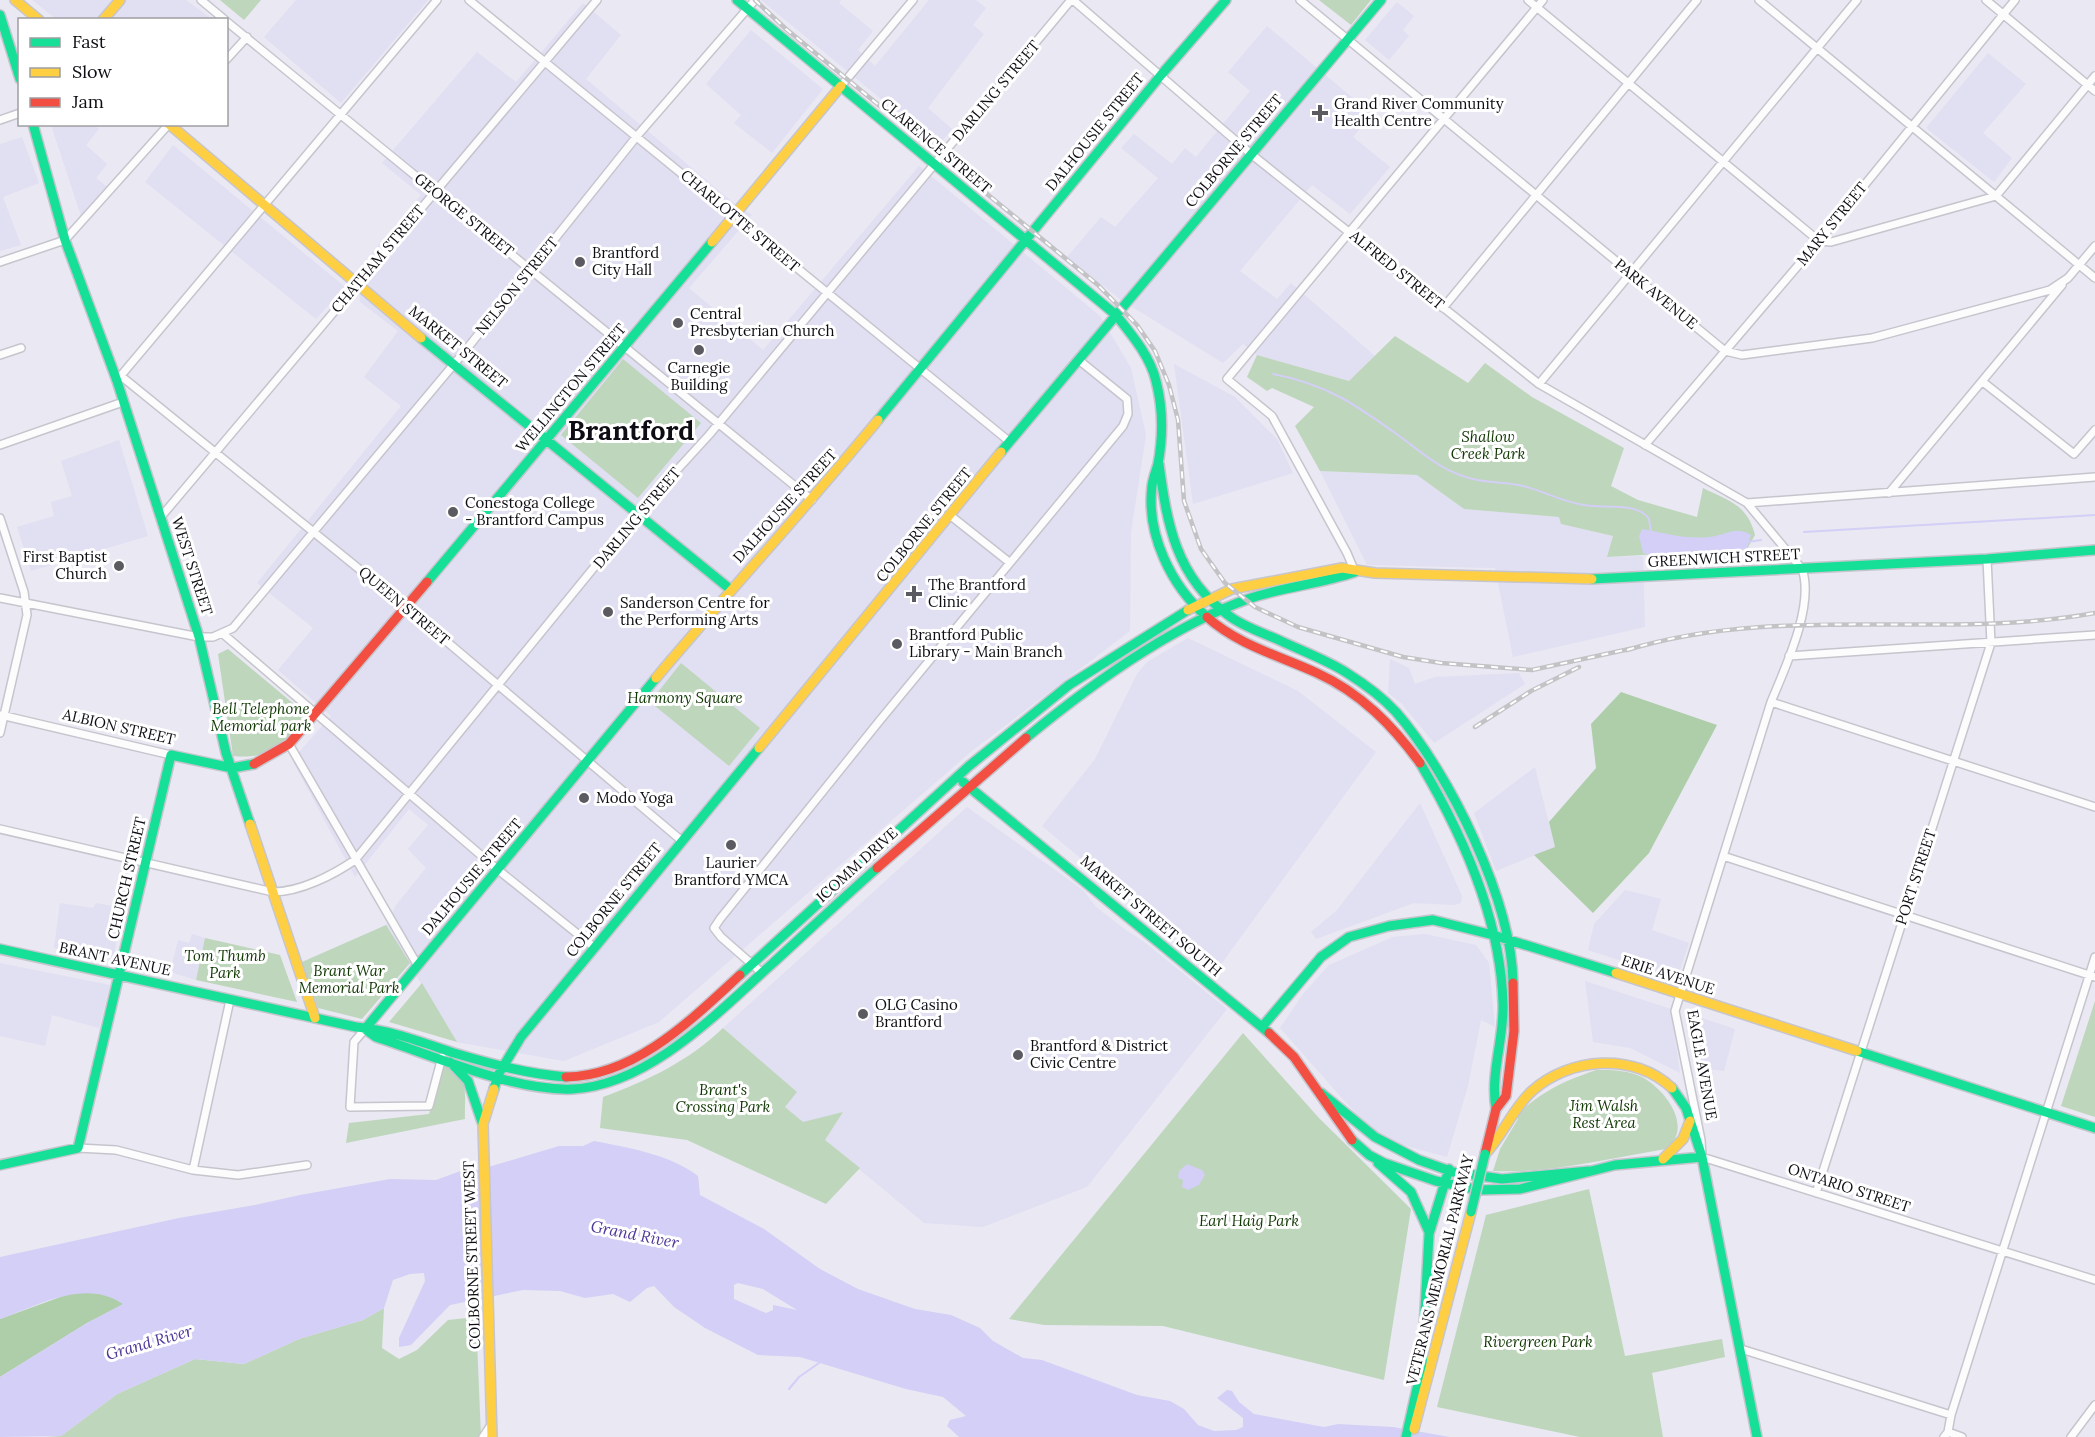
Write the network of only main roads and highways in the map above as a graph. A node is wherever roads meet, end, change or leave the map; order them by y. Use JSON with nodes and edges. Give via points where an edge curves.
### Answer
{"nodes":[{"id":1,"x":15,"y":0,"type":"edge"},
{"id":2,"x":120,"y":0,"type":"edge"},
{"id":3,"x":737,"y":0,"type":"edge"},
{"id":4,"x":1226,"y":0,"type":"edge"},
{"id":5,"x":1381,"y":0,"type":"edge"},
{"id":6,"x":0,"y":15,"type":"edge"},
{"id":7,"x":37,"y":18,"type":"edge"},
{"id":8,"x":105,"y":18,"type":"edge"},
{"id":9,"x":18,"y":73,"type":"edge"},
{"id":10,"x":842,"y":86,"type":"junction"},
{"id":11,"x":34,"y":126,"type":"edge"},
{"id":12,"x":171,"y":126,"type":"edge"},
{"id":13,"x":1027,"y":240,"type":"junction"},
{"id":14,"x":1116,"y":315,"type":"junction"},
{"id":15,"x":548,"y":439,"type":"junction"},
{"id":16,"x":1158,"y":460,"type":"junction"},
{"id":17,"x":2095,"y":550,"type":"edge"},
{"id":18,"x":1355,"y":572,"type":"junction"},
{"id":19,"x":730,"y":589,"type":"junction"},
{"id":20,"x":1209,"y":598,"type":"junction"},
{"id":21,"x":1195,"y":606,"type":"junction"},
{"id":22,"x":1222,"y":610,"type":"junction"},
{"id":23,"x":1208,"y":617,"type":"junction"},
{"id":24,"x":171,"y":754,"type":"joint"},
{"id":25,"x":232,"y":768,"type":"junction"},
{"id":26,"x":957,"y":777,"type":"junction"},
{"id":27,"x":968,"y":786,"type":"junction"},
{"id":28,"x":1493,"y":935,"type":"junction"},
{"id":29,"x":1509,"y":940,"type":"junction"},
{"id":30,"x":0,"y":949,"type":"edge"},
{"id":31,"x":120,"y":976,"type":"junction"},
{"id":32,"x":315,"y":1018,"type":"junction"},
{"id":33,"x":1262,"y":1027,"type":"junction"},
{"id":34,"x":365,"y":1029,"type":"junction"},
{"id":35,"x":442,"y":1057,"type":"junction"},
{"id":36,"x":502,"y":1065,"type":"junction"},
{"id":37,"x":498,"y":1075,"type":"junction"},
{"id":38,"x":1315,"y":1088,"type":"junction"},
{"id":39,"x":1496,"y":1109,"type":"junction"},
{"id":40,"x":1690,"y":1119,"type":"junction"},
{"id":41,"x":483,"y":1124,"type":"junction"},
{"id":42,"x":2095,"y":1128,"type":"edge"},
{"id":43,"x":1485,"y":1154,"type":"junction"},
{"id":44,"x":1370,"y":1156,"type":"junction"},
{"id":45,"x":1702,"y":1157,"type":"junction"},
{"id":46,"x":1663,"y":1159,"type":"junction"},
{"id":47,"x":0,"y":1165,"type":"edge"},
{"id":48,"x":1449,"y":1169,"type":"junction"},
{"id":49,"x":1589,"y":1172,"type":"junction"},
{"id":50,"x":1443,"y":1185,"type":"junction"},
{"id":51,"x":1429,"y":1234,"type":"junction"},
{"id":52,"x":1426,"y":1367,"type":"junction"},
{"id":53,"x":492,"y":1437,"type":"edge"},
{"id":54,"x":1406,"y":1437,"type":"edge"},
{"id":55,"x":1412,"y":1437,"type":"edge"},
{"id":56,"x":1757,"y":1437,"type":"edge"}],
"edges":[{"from":1,"to":7,"type":"main road"},
{"from":2,"to":8,"type":"main road"},
{"from":3,"to":10,"type":"main road","name":"CLARENCE STREET"},
{"from":4,"to":13,"type":"main road","name":"DALHOUSIE STREET"},
{"from":5,"to":14,"type":"main road","name":"COLBORNE STREET"},
{"from":6,"to":9,"type":"main road"},
{"from":10,"to":13,"type":"main road","name":"CLARENCE STREET"},
{"from":10,"to":15,"type":"main road","name":"WELLINGTON STREET"},
{"from":11,"to":25,"type":"main road","name":"WEST STREET","via":[[65,240],[119,379],[199,637],[217,721]]},
{"from":12,"to":15,"type":"main road","name":"MARKET STREET","via":[[357,285]]},
{"from":13,"to":14,"type":"main road","name":"CLARENCE STREET"},
{"from":13,"to":19,"type":"main road","name":"DALHOUSIE STREET","via":[[812,501]]},
{"from":14,"to":16,"type":"main road","name":"CLARENCE STREET","via":[[1142,349],[1154,373],[1161,411]]},
{"from":14,"to":36,"type":"main road","name":"COLBORNE STREET","via":[[521,1037]]},
{"from":15,"to":19,"type":"main road","name":"MARKET STREET"},
{"from":15,"to":25,"type":"main road","name":"WELLINGTON STREET","via":[[289,744],[259,763]]},
{"from":16,"to":20,"type":"main road","name":"VETERANS MEMORIAL PARKWAY","via":[[1166,518],[1175,546],[1192,578]]},
{"from":16,"to":21,"type":"main road","name":"VETERANS MEMORIAL PARKWAY","via":[[1152,486],[1158,538],[1167,566]]},
{"from":17,"to":18,"type":"main road","name":"GREENWICH STREET","via":[[1606,579]]},
{"from":18,"to":20,"type":"main road","name":"GREENWICH STREET","via":[[1342,568],[1317,571],[1232,589]]},
{"from":18,"to":22,"type":"main road","name":"GREENWICH STREET","via":[[1274,591]]},
{"from":19,"to":34,"type":"main road","name":"DALHOUSIE STREET"},
{"from":20,"to":21,"type":"main road","name":"ICOMM DRIVE"},
{"from":20,"to":22,"type":"main road","name":"VETERANS MEMORIAL PARKWAY"},
{"from":21,"to":23,"type":"main road","name":"VETERANS MEMORIAL PARKWAY"},
{"from":21,"to":26,"type":"main road","name":"ICOMM DRIVE","via":[[1069,685]]},
{"from":22,"to":23,"type":"main road","name":"ICOMM DRIVE"},
{"from":22,"to":29,"type":"main road","name":"VETERANS MEMORIAL PARKWAY","via":[[1265,636],[1346,672],[1395,711],[1436,766],[1477,845]]},
{"from":23,"to":27,"type":"main road","name":"ICOMM DRIVE","via":[[1109,674],[1062,707]]},
{"from":23,"to":28,"type":"main road","name":"VETERANS MEMORIAL PARKWAY","via":[[1241,642],[1334,682],[1396,732],[1430,782],[1465,848]]},
{"from":24,"to":25,"type":"main road","name":"ALBION STREET"},
{"from":24,"to":31,"type":"main road","name":"CHURCH STREET"},
{"from":25,"to":32,"type":"main road","name":"WEST STREET"},
{"from":26,"to":27,"type":"main road","name":"MARKET STREET SOUTH"},
{"from":26,"to":36,"type":"main road","name":"ICOMM DRIVE","via":[[666,1038],[589,1076],[538,1075]]},
{"from":27,"to":33,"type":"main road","name":"MARKET STREET SOUTH"},
{"from":27,"to":37,"type":"main road","name":"ICOMM DRIVE","via":[[679,1046],[591,1088],[538,1087]]},
{"from":28,"to":29,"type":"main road","name":"ERIE AVENUE"},
{"from":28,"to":33,"type":"main road","name":"ERIE AVENUE","via":[[1433,920],[1349,937],[1321,957]]},
{"from":28,"to":39,"type":"main road","name":"VETERANS MEMORIAL PARKWAY","via":[[1503,999],[1503,1029],[1493,1096]]},
{"from":29,"to":39,"type":"main road","name":"VETERANS MEMORIAL PARKWAY","via":[[1514,1031],[1506,1096]]},
{"from":29,"to":42,"type":"main road","name":"ERIE AVENUE"},
{"from":30,"to":31,"type":"main road","name":"BRANT AVENUE"},
{"from":31,"to":32,"type":"main road","name":"BRANT AVENUE"},
{"from":31,"to":47,"type":"main road","name":"CHURCH STREET","via":[[78,1148]]},
{"from":32,"to":34,"type":"main road","name":"BRANT AVENUE"},
{"from":33,"to":38,"type":"main road","name":"MARKET STREET SOUTH","via":[[1290,1052]]},
{"from":34,"to":35,"type":"main road","name":"BRANT AVENUE","via":[[376,1037]]},
{"from":34,"to":36,"type":"main road","name":"BRANT AVENUE","via":[[381,1029]]},
{"from":35,"to":37,"type":"main road","name":"BRANT AVENUE"},
{"from":35,"to":41,"type":"main road","via":[[466,1076]]},
{"from":36,"to":37,"type":"main road","name":"COLBORNE STREET"},
{"from":37,"to":41,"type":"main road","name":"COLBORNE STREET WEST"},
{"from":38,"to":44,"type":"main road","name":"MARKET STREET SOUTH","via":[[1336,1120]]},
{"from":38,"to":48,"type":"main road","name":"MARKET STREET SOUTH","via":[[1374,1137]]},
{"from":39,"to":43,"type":"main road","name":"VETERANS MEMORIAL PARKWAY"},
{"from":40,"to":43,"type":"main road","via":[[1678,1094],[1649,1070],[1609,1062],[1580,1066],[1555,1075],[1533,1090]]},
{"from":40,"to":45,"type":"main road"},
{"from":40,"to":46,"type":"main road","via":[[1683,1139]]},
{"from":41,"to":53,"type":"main road","name":"COLBORNE STREET WEST"},
{"from":43,"to":52,"type":"main road","name":"VETERANS MEMORIAL PARKWAY","bridge":true},
{"from":44,"to":50,"type":"main road","name":"MARKET STREET SOUTH"},
{"from":44,"to":51,"type":"main road","via":[[1411,1190]]},
{"from":45,"to":46,"type":"main road","name":"ONTARIO STREET"},
{"from":45,"to":56,"type":"main road","name":"EAGLE AVENUE"},
{"from":46,"to":49,"type":"main road","name":"ONTARIO STREET"},
{"from":48,"to":49,"type":"main road","name":"MARKET STREET SOUTH","via":[[1504,1179],[1570,1169]]},
{"from":48,"to":50,"type":"main road"},
{"from":49,"to":50,"type":"main road","name":"MARKET STREET SOUTH","via":[[1519,1190],[1484,1192]]},
{"from":50,"to":51,"type":"main road"},
{"from":51,"to":52,"type":"main road"},
{"from":52,"to":54,"type":"main road","name":"VETERANS MEMORIAL PARKWAY"},
{"from":52,"to":55,"type":"main road","name":"VETERANS MEMORIAL PARKWAY"}]}
